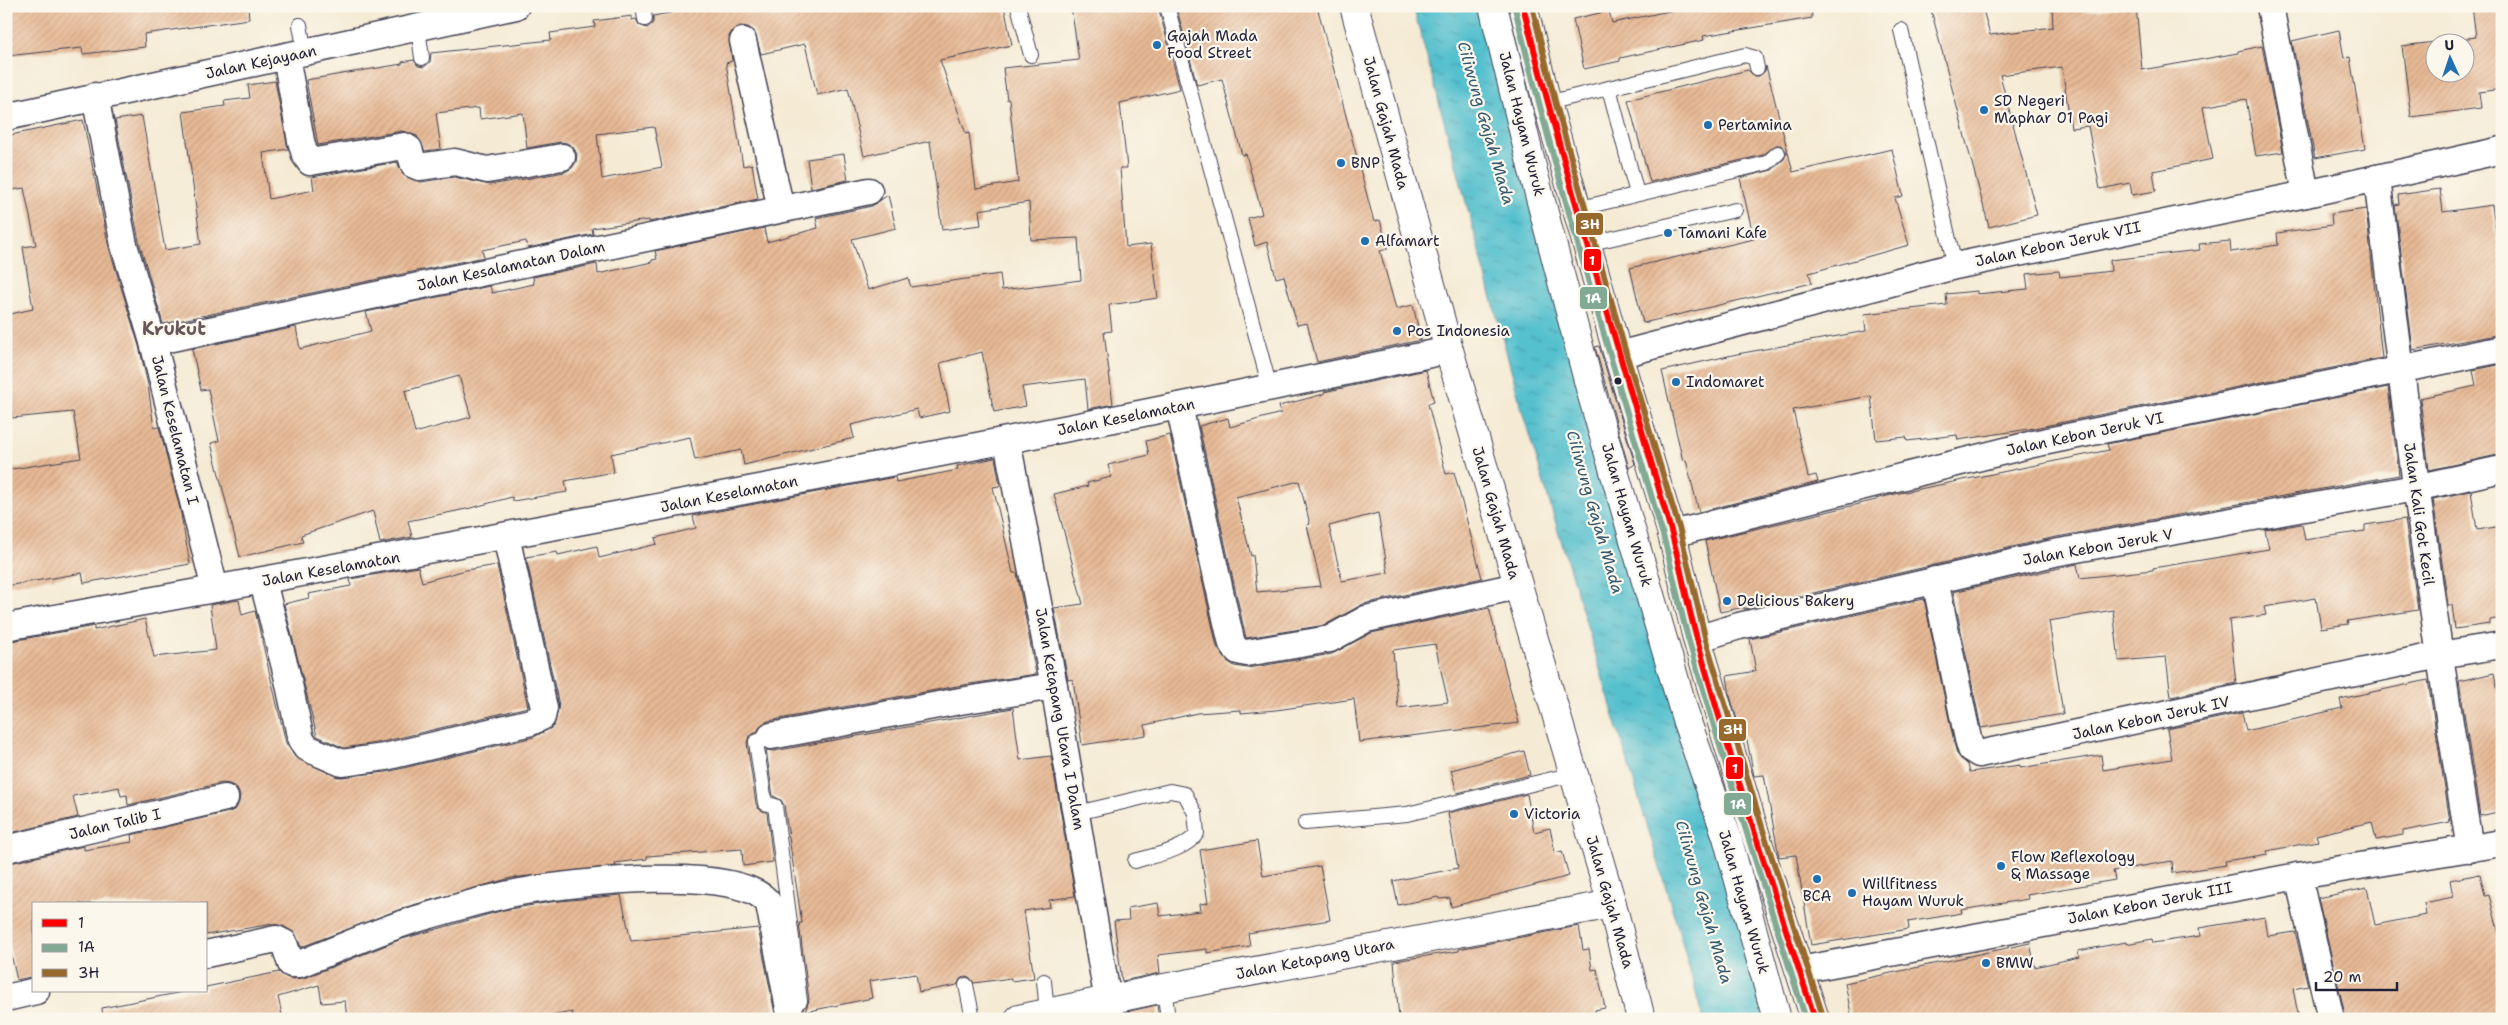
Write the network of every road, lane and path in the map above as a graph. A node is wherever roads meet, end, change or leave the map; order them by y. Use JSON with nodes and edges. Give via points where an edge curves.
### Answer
{"nodes":[{"id":1,"x":516,"y":6,"type":"edge"},
{"id":2,"x":1018,"y":6,"type":"edge"},
{"id":3,"x":1167,"y":6,"type":"edge"},
{"id":4,"x":1354,"y":6,"type":"edge"},
{"id":5,"x":1493,"y":6,"type":"edge"},
{"id":6,"x":1523,"y":6,"type":"edge"},
{"id":7,"x":2270,"y":6,"type":"edge"},
{"id":8,"x":300,"y":25,"type":"dead end"},
{"id":9,"x":418,"y":28,"type":"junction"},
{"id":10,"x":1901,"y":30,"type":"dead end"},
{"id":11,"x":743,"y":41,"type":"dead end"},
{"id":12,"x":295,"y":54,"type":"junction"},
{"id":13,"x":1031,"y":55,"type":"dead end"},
{"id":14,"x":422,"y":58,"type":"dead end"},
{"id":15,"x":1757,"y":68,"type":"dead end"},
{"id":16,"x":1609,"y":88,"type":"junction"},
{"id":17,"x":95,"y":96,"type":"junction"},
{"id":18,"x":1547,"y":103,"type":"junction"},
{"id":19,"x":6,"y":117,"type":"edge"},
{"id":20,"x":2502,"y":150,"type":"edge"},
{"id":21,"x":1778,"y":152,"type":"dead end"},
{"id":22,"x":562,"y":157,"type":"dead end"},
{"id":23,"x":2377,"y":178,"type":"junction"},
{"id":24,"x":869,"y":191,"type":"dead end"},
{"id":25,"x":1636,"y":194,"type":"junction"},
{"id":26,"x":2306,"y":194,"type":"junction"},
{"id":27,"x":781,"y":209,"type":"junction"},
{"id":28,"x":1578,"y":209,"type":"junction"},
{"id":29,"x":1735,"y":210,"type":"dead end"},
{"id":30,"x":1588,"y":244,"type":"junction"},
{"id":31,"x":1955,"y":266,"type":"junction"},
{"id":32,"x":153,"y":342,"type":"junction"},
{"id":33,"x":2502,"y":349,"type":"edge"},
{"id":34,"x":1449,"y":350,"type":"junction"},
{"id":35,"x":1618,"y":355,"type":"junction"},
{"id":36,"x":2400,"y":370,"type":"junction"},
{"id":37,"x":1270,"y":388,"type":"junction"},
{"id":38,"x":1179,"y":406,"type":"junction"},
{"id":39,"x":1007,"y":441,"type":"junction"},
{"id":40,"x":2502,"y":468,"type":"edge"},
{"id":41,"x":2415,"y":488,"type":"junction"},
{"id":42,"x":1672,"y":534,"type":"junction"},
{"id":43,"x":506,"y":536,"type":"junction"},
{"id":44,"x":1935,"y":580,"type":"junction"},
{"id":45,"x":264,"y":582,"type":"junction"},
{"id":46,"x":1518,"y":586,"type":"junction"},
{"id":47,"x":215,"y":589,"type":"junction"},
{"id":48,"x":6,"y":627,"type":"edge"},
{"id":49,"x":1697,"y":639,"type":"junction"},
{"id":50,"x":2502,"y":645,"type":"edge"},
{"id":51,"x":2438,"y":656,"type":"junction"},
{"id":52,"x":1054,"y":686,"type":"junction"},
{"id":53,"x":771,"y":736,"type":"joint"},
{"id":54,"x":1573,"y":774,"type":"junction"},
{"id":55,"x":224,"y":798,"type":"dead end"},
{"id":56,"x":1077,"y":813,"type":"junction"},
{"id":57,"x":1306,"y":823,"type":"dead end"},
{"id":58,"x":2502,"y":843,"type":"edge"},
{"id":59,"x":6,"y":850,"type":"edge"},
{"id":60,"x":2470,"y":850,"type":"junction"},
{"id":61,"x":1135,"y":862,"type":"dead end"},
{"id":62,"x":2298,"y":876,"type":"junction"},
{"id":63,"x":1612,"y":904,"type":"junction"},
{"id":64,"x":208,"y":954,"type":"edge"},
{"id":65,"x":1800,"y":970,"type":"junction"},
{"id":66,"x":1044,"y":981,"type":"dead end"},
{"id":67,"x":966,"y":985,"type":"dead end"},
{"id":68,"x":1164,"y":988,"type":"junction"},
{"id":69,"x":32,"y":992,"type":"edge"},
{"id":70,"x":6,"y":998,"type":"edge"},
{"id":71,"x":1109,"y":1009,"type":"edge"},
{"id":72,"x":1047,"y":1012,"type":"junction"},
{"id":73,"x":791,"y":1019,"type":"edge"},
{"id":74,"x":802,"y":1019,"type":"edge"},
{"id":75,"x":973,"y":1019,"type":"edge"},
{"id":76,"x":1019,"y":1019,"type":"edge"},
{"id":77,"x":1168,"y":1019,"type":"edge"},
{"id":78,"x":1641,"y":1019,"type":"edge"},
{"id":79,"x":1777,"y":1019,"type":"edge"},
{"id":80,"x":1815,"y":1019,"type":"edge"},
{"id":81,"x":2331,"y":1019,"type":"edge"}],
"edges":[{"from":1,"to":9,"type":"street","name":"Jalan Kejayaan"},
{"from":2,"to":13,"type":"lane"},
{"from":3,"to":37,"type":"lane"},
{"from":4,"to":34,"type":"main road","name":"Jalan Gajah Mada"},
{"from":5,"to":79,"type":"main road","name":"Jalan Hayam Wuruk","via":[[1591,392],[1687,722],[1727,837]]},
{"from":6,"to":18,"type":"main road","name":"Jalan Hayam Wuruk"},
{"from":7,"to":26,"type":"street"},
{"from":8,"to":12,"type":"lane"},
{"from":9,"to":12,"type":"street","name":"Jalan Kejayaan"},
{"from":9,"to":14,"type":"lane"},
{"from":10,"to":31,"type":"lane"},
{"from":11,"to":27,"type":"street"},
{"from":12,"to":17,"type":"street","name":"Jalan Kejayaan"},
{"from":12,"to":22,"type":"street","via":[[301,141],[310,162],[404,146],[409,149],[414,165],[419,167],[455,162],[487,170]]},
{"from":15,"to":16,"type":"lane","via":[[1754,58],[1745,55]]},
{"from":16,"to":18,"type":"lane"},
{"from":16,"to":25,"type":"lane"},
{"from":17,"to":19,"type":"street","name":"Jalan Kejayaan"},
{"from":17,"to":32,"type":"street","name":"Jalan Keselamatan I","via":[[124,245]]},
{"from":18,"to":28,"type":"main road","name":"Jalan Hayam Wuruk"},
{"from":20,"to":23,"type":"street","name":"Jalan Kebon Jeruk VII"},
{"from":21,"to":25,"type":"lane","via":[[1767,163]]},
{"from":23,"to":26,"type":"street","name":"Jalan Kebon Jeruk VII"},
{"from":23,"to":36,"type":"street","name":"Jalan Kali Got Kecil"},
{"from":24,"to":27,"type":"street","name":"Jalan Kesalamatan Dalam"},
{"from":25,"to":28,"type":"lane"},
{"from":26,"to":31,"type":"street","name":"Jalan Kebon Jeruk VII"},
{"from":27,"to":32,"type":"street","name":"Jalan Kesalamatan Dalam"},
{"from":28,"to":30,"type":"main road","name":"Jalan Hayam Wuruk"},
{"from":29,"to":30,"type":"lane"},
{"from":30,"to":35,"type":"main road","name":"Jalan Hayam Wuruk"},
{"from":31,"to":35,"type":"street","name":"Jalan Kebon Jeruk VII"},
{"from":32,"to":47,"type":"street","name":"Jalan Keselamatan I"},
{"from":33,"to":36,"type":"street","name":"Jalan Kebon Jeruk VI"},
{"from":34,"to":37,"type":"street","name":"Jalan Keselamatan"},
{"from":34,"to":46,"type":"main road","name":"Jalan Gajah Mada"},
{"from":35,"to":42,"type":"main road","name":"Jalan Hayam Wuruk"},
{"from":36,"to":41,"type":"street","name":"Jalan Kali Got Kecil"},
{"from":36,"to":42,"type":"street","name":"Jalan Kebon Jeruk VI","via":[[2033,444]]},
{"from":37,"to":38,"type":"street","name":"Jalan Keselamatan"},
{"from":38,"to":39,"type":"street","name":"Jalan Keselamatan"},
{"from":38,"to":46,"type":"street","via":[[1232,644],[1238,651],[1246,653],[1330,639],[1366,619]]},
{"from":39,"to":43,"type":"street","name":"Jalan Keselamatan"},
{"from":39,"to":52,"type":"street","name":"Jalan Ketapang Utara I Dalam"},
{"from":40,"to":41,"type":"street","name":"Jalan Kebon Jeruk V"},
{"from":41,"to":44,"type":"street","name":"Jalan Kebon Jeruk V","via":[[2054,553]]},
{"from":41,"to":51,"type":"street","name":"Jalan Kali Got Kecil"},
{"from":42,"to":49,"type":"main road","name":"Jalan Hayam Wuruk"},
{"from":43,"to":45,"type":"street","name":"Jalan Keselamatan"},
{"from":43,"to":45,"type":"street","via":[[544,708],[542,717],[385,757],[342,763],[307,748],[301,740]]},
{"from":44,"to":49,"type":"street","name":"Jalan Kebon Jeruk V"},
{"from":44,"to":51,"type":"street","name":"Jalan Kebon Jeruk IV","via":[[1968,739],[1971,749],[1979,754]]},
{"from":45,"to":47,"type":"street","name":"Jalan Keselamatan"},
{"from":46,"to":54,"type":"main road","name":"Jalan Gajah Mada"},
{"from":47,"to":48,"type":"street","name":"Jalan Keselamatan"},
{"from":49,"to":65,"type":"main road","name":"Jalan Hayam Wuruk","via":[[1755,834]]},
{"from":50,"to":51,"type":"street","name":"Jalan Kebon Jeruk IV"},
{"from":51,"to":60,"type":"street","name":"Jalan Kali Got Kecil"},
{"from":52,"to":53,"type":"street"},
{"from":52,"to":56,"type":"street","name":"Jalan Ketapang Utara I Dalam"},
{"from":53,"to":74,"type":"lane","via":[[756,742],[765,804],[775,806]]},
{"from":54,"to":57,"type":"lane","via":[[1407,814]]},
{"from":54,"to":63,"type":"main road","name":"Jalan Gajah Mada"},
{"from":55,"to":59,"type":"street","name":"Jalan Talib I"},
{"from":56,"to":61,"type":"lane","via":[[1170,791],[1185,794],[1195,813],[1197,833],[1192,840]]},
{"from":56,"to":71,"type":"street","name":"Jalan Ketapang Utara I Dalam"},
{"from":58,"to":60,"type":"street","name":"Jalan Kebon Jeruk III"},
{"from":60,"to":62,"type":"street","name":"Jalan Kebon Jeruk III"},
{"from":62,"to":65,"type":"street","name":"Jalan Kebon Jeruk III"},
{"from":62,"to":81,"type":"street"},
{"from":63,"to":68,"type":"main road","name":"Jalan Ketapang Utara"},
{"from":63,"to":78,"type":"main road","name":"Jalan Gajah Mada"},
{"from":64,"to":73,"type":"street","via":[[279,939],[284,943],[291,964],[298,964],[424,917],[526,891],[657,878],[717,881],[746,887],[764,896],[770,904]]},
{"from":65,"to":80,"type":"main road","name":"Jalan Hayam Wuruk"},
{"from":66,"to":72,"type":"lane"},
{"from":67,"to":75,"type":"lane"},
{"from":68,"to":71,"type":"main road","name":"Jalan Ketapang Utara"},
{"from":68,"to":77,"type":"lane"},
{"from":69,"to":70,"type":"street"},
{"from":71,"to":72,"type":"main road","name":"Jalan Ketapang Utara"},
{"from":72,"to":76,"type":"main road","name":"Jalan Ketapang Utara"}]}
